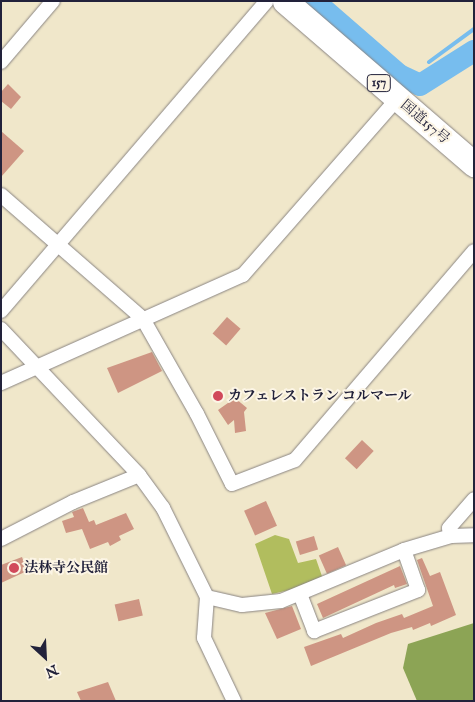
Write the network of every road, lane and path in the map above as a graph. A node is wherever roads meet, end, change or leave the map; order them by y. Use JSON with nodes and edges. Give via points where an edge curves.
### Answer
{"nodes":[{"id":1,"x":53,"y":1,"type":"edge"},
{"id":2,"x":267,"y":1,"type":"edge"},
{"id":3,"x":285,"y":1,"type":"edge"},
{"id":4,"x":1,"y":62,"type":"edge"},
{"id":5,"x":397,"y":99,"type":"junction"},
{"id":6,"x":474,"y":164,"type":"edge"},
{"id":7,"x":1,"y":195,"type":"edge"},
{"id":8,"x":59,"y":244,"type":"junction"},
{"id":9,"x":474,"y":251,"type":"edge"},
{"id":10,"x":1,"y":311,"type":"edge"},
{"id":11,"x":143,"y":319,"type":"junction"},
{"id":12,"x":1,"y":329,"type":"edge"},
{"id":13,"x":39,"y":367,"type":"junction"},
{"id":14,"x":1,"y":383,"type":"edge"},
{"id":15,"x":139,"y":475,"type":"junction"},
{"id":16,"x":474,"y":499,"type":"edge"},
{"id":17,"x":474,"y":535,"type":"edge"},
{"id":18,"x":451,"y":536,"type":"junction"},
{"id":19,"x":1,"y":540,"type":"edge"},
{"id":20,"x":404,"y":550,"type":"junction"},
{"id":21,"x":300,"y":594,"type":"junction"},
{"id":22,"x":207,"y":597,"type":"junction"},
{"id":23,"x":234,"y":701,"type":"edge"}],
"edges":[{"from":1,"to":4,"type":"street"},
{"from":2,"to":8,"type":"street"},
{"from":3,"to":5,"type":"highway","name":"国道157号","number":"157"},
{"from":5,"to":6,"type":"highway","name":"国道157号","number":"157"},
{"from":5,"to":11,"type":"street","via":[[243,275]]},
{"from":7,"to":8,"type":"street"},
{"from":8,"to":10,"type":"street"},
{"from":8,"to":11,"type":"street"},
{"from":9,"to":11,"type":"street","via":[[295,460],[232,484]]},
{"from":11,"to":13,"type":"street"},
{"from":12,"to":13,"type":"street"},
{"from":13,"to":14,"type":"street"},
{"from":13,"to":15,"type":"street"},
{"from":15,"to":19,"type":"street","via":[[73,502]]},
{"from":15,"to":22,"type":"street","via":[[163,508]]},
{"from":16,"to":18,"type":"street","via":[[449,528]]},
{"from":17,"to":18,"type":"street"},
{"from":18,"to":20,"type":"street"},
{"from":20,"to":21,"type":"street"},
{"from":20,"to":21,"type":"street","via":[[418,590],[314,630]]},
{"from":21,"to":22,"type":"street","via":[[281,601],[242,605]]},
{"from":22,"to":23,"type":"street","via":[[204,638]]}]}
